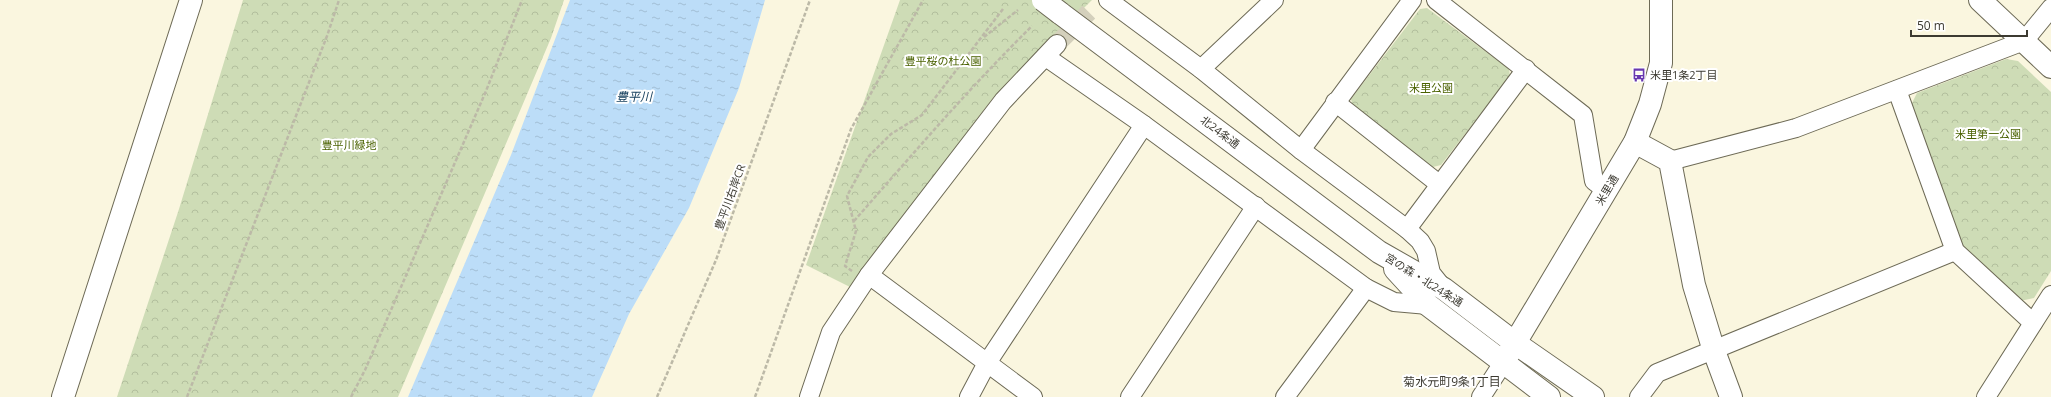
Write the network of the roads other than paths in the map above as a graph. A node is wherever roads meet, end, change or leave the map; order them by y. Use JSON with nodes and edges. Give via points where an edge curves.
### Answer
{"nodes":[{"id":1,"x":191,"y":0,"type":"edge"},
{"id":2,"x":1274,"y":0,"type":"edge"},
{"id":3,"x":1412,"y":0,"type":"edge"},
{"id":4,"x":1436,"y":0,"type":"edge"},
{"id":5,"x":1660,"y":0,"type":"edge"},
{"id":6,"x":1980,"y":0,"type":"edge"},
{"id":7,"x":1101,"y":2,"type":"edge"},
{"id":8,"x":1052,"y":6,"type":"edge"},
{"id":9,"x":2051,"y":8,"type":"edge"},
{"id":10,"x":2024,"y":41,"type":"junction"},
{"id":11,"x":2051,"y":66,"type":"edge"},
{"id":12,"x":1201,"y":69,"type":"junction"},
{"id":13,"x":1526,"y":69,"type":"junction"},
{"id":14,"x":1897,"y":90,"type":"junction"},
{"id":15,"x":1335,"y":102,"type":"junction"},
{"id":16,"x":1144,"y":125,"type":"junction"},
{"id":17,"x":1635,"y":142,"type":"junction"},
{"id":18,"x":1300,"y":150,"type":"junction"},
{"id":19,"x":1670,"y":161,"type":"junction"},
{"id":20,"x":1439,"y":184,"type":"junction"},
{"id":21,"x":1606,"y":190,"type":"junction"},
{"id":22,"x":1256,"y":206,"type":"junction"},
{"id":23,"x":1407,"y":229,"type":"junction"},
{"id":24,"x":1955,"y":251,"type":"junction"},
{"id":25,"x":1379,"y":252,"type":"junction"},
{"id":26,"x":867,"y":279,"type":"junction"},
{"id":27,"x":1366,"y":288,"type":"junction"},
{"id":28,"x":1444,"y":289,"type":"junction"},
{"id":29,"x":2051,"y":296,"type":"edge"},
{"id":30,"x":1428,"y":305,"type":"junction"},
{"id":31,"x":2033,"y":324,"type":"junction"},
{"id":32,"x":1515,"y":343,"type":"junction"},
{"id":33,"x":1714,"y":351,"type":"junction"},
{"id":34,"x":987,"y":363,"type":"junction"},
{"id":35,"x":1503,"y":363,"type":"junction"},
{"id":36,"x":63,"y":397,"type":"edge"},
{"id":37,"x":808,"y":397,"type":"edge"},
{"id":38,"x":969,"y":397,"type":"edge"},
{"id":39,"x":1033,"y":397,"type":"edge"},
{"id":40,"x":1130,"y":397,"type":"edge"},
{"id":41,"x":1285,"y":397,"type":"edge"},
{"id":42,"x":1481,"y":397,"type":"edge"},
{"id":43,"x":1549,"y":397,"type":"edge"},
{"id":44,"x":1593,"y":397,"type":"edge"},
{"id":45,"x":1640,"y":397,"type":"edge"},
{"id":46,"x":1731,"y":397,"type":"edge"},
{"id":47,"x":1986,"y":397,"type":"edge"}],
"edges":[{"from":1,"to":36,"type":"street"},
{"from":2,"to":12,"type":"street"},
{"from":3,"to":15,"type":"street"},
{"from":4,"to":13,"type":"street"},
{"from":5,"to":17,"type":"street","name":"米里通","via":[[1662,63]]},
{"from":6,"to":10,"type":"street"},
{"from":7,"to":12,"type":"street"},
{"from":8,"to":25,"type":"street","name":"北24条通"},
{"from":9,"to":10,"type":"street"},
{"from":10,"to":11,"type":"street"},
{"from":10,"to":14,"type":"street"},
{"from":12,"to":18,"type":"street"},
{"from":13,"to":20,"type":"street"},
{"from":13,"to":21,"type":"street","via":[[1583,115],[1594,181]]},
{"from":14,"to":19,"type":"street","via":[[1796,128]]},
{"from":14,"to":24,"type":"street"},
{"from":15,"to":18,"type":"street"},
{"from":15,"to":20,"type":"street"},
{"from":16,"to":22,"type":"street"},
{"from":16,"to":26,"type":"street","via":[[1052,50],[1002,101]]},
{"from":16,"to":34,"type":"street"},
{"from":17,"to":19,"type":"street"},
{"from":17,"to":21,"type":"street","name":"米里通"},
{"from":18,"to":23,"type":"street"},
{"from":19,"to":33,"type":"street","via":[[1694,285]]},
{"from":20,"to":23,"type":"street"},
{"from":21,"to":32,"type":"street","name":"米里通"},
{"from":22,"to":27,"type":"street"},
{"from":22,"to":40,"type":"street"},
{"from":23,"to":28,"type":"street","via":[[1420,241],[1426,251],[1431,273]]},
{"from":24,"to":31,"type":"street"},
{"from":24,"to":33,"type":"street"},
{"from":25,"to":28,"type":"street","name":"宮の森・北24条通"},
{"from":25,"to":30,"type":"street","name":"宮の森・北24条通"},
{"from":26,"to":34,"type":"street"},
{"from":26,"to":37,"type":"street","via":[[832,332]]},
{"from":27,"to":30,"type":"street","via":[[1394,302]]},
{"from":27,"to":41,"type":"street"},
{"from":28,"to":32,"type":"street","name":"宮の森・北24条通"},
{"from":29,"to":31,"type":"street"},
{"from":30,"to":35,"type":"street","name":"宮の森・北24条通"},
{"from":31,"to":47,"type":"street"},
{"from":32,"to":35,"type":"street","name":"米里通"},
{"from":32,"to":44,"type":"street","name":"宮の森・北24条通"},
{"from":33,"to":45,"type":"street","via":[[1657,373]]},
{"from":33,"to":46,"type":"street"},
{"from":34,"to":38,"type":"street"},
{"from":34,"to":39,"type":"street"},
{"from":35,"to":42,"type":"street"},
{"from":35,"to":43,"type":"street","name":"宮の森・北24条通"}]}
